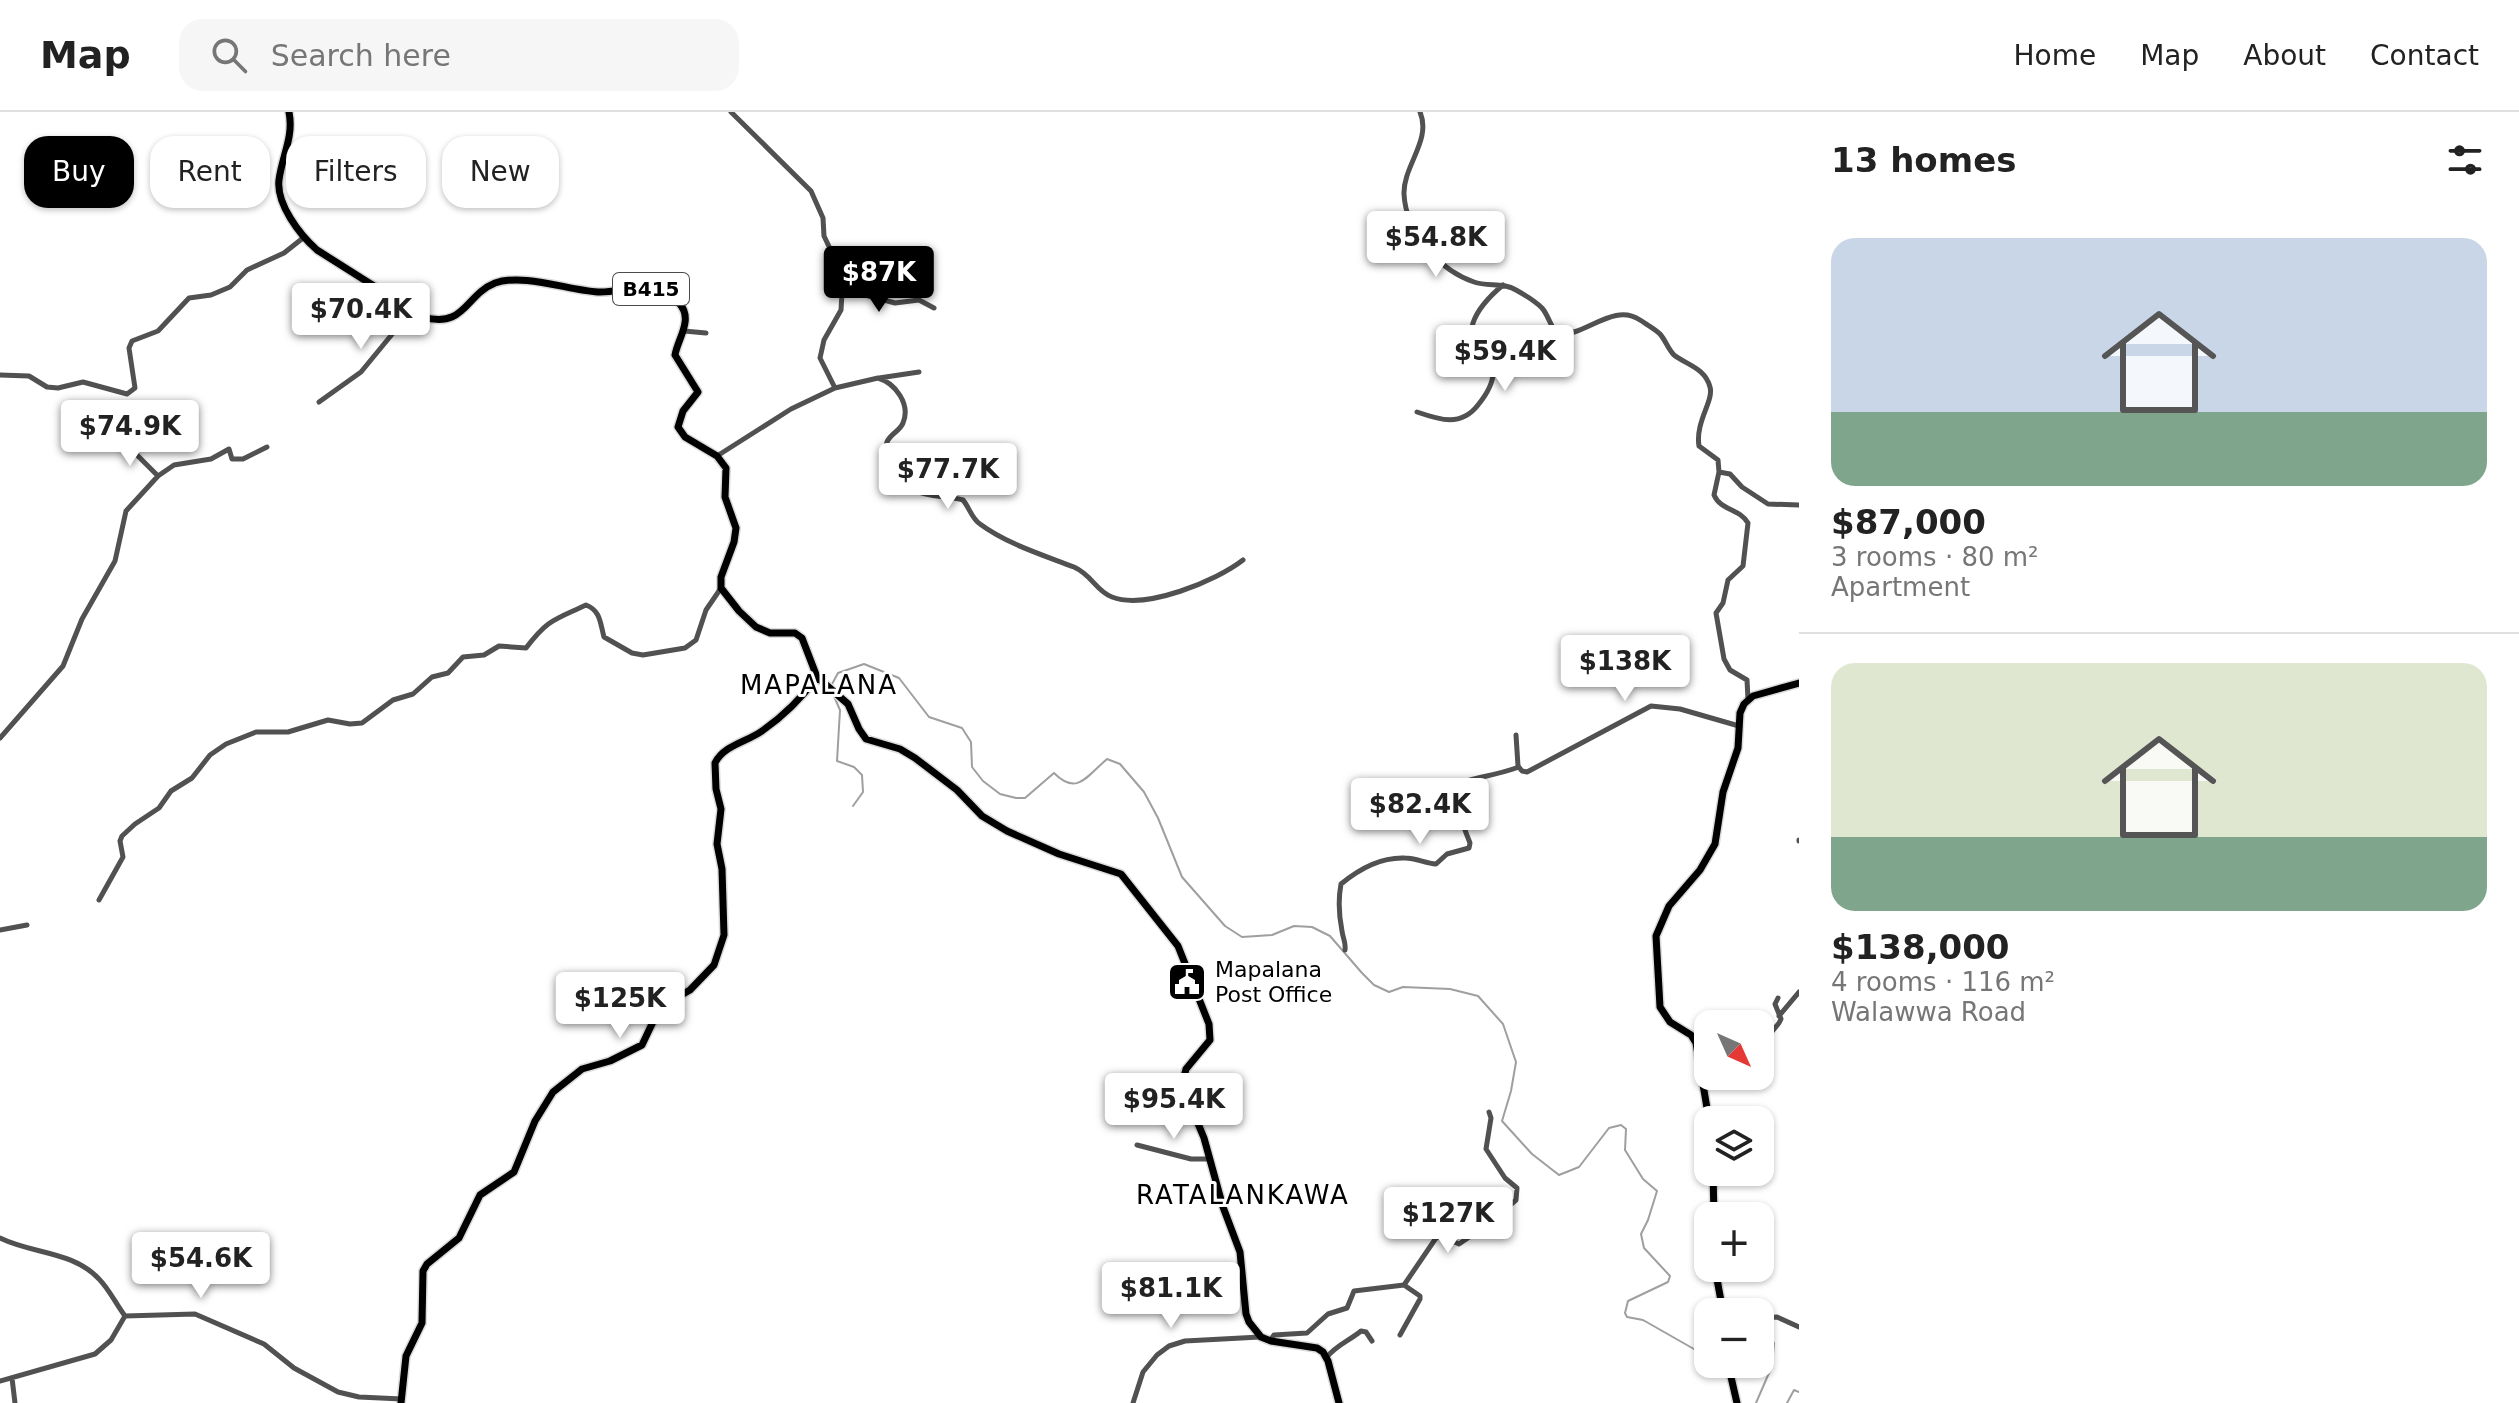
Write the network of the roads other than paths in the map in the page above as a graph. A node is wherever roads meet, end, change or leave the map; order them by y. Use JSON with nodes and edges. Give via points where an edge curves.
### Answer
{"nodes":[{"id":1,"x":289,"y":112,"type":"edge"},
{"id":2,"x":731,"y":112,"type":"edge"},
{"id":3,"x":1420,"y":112,"type":"edge"},
{"id":4,"x":303,"y":238,"type":"junction"},
{"id":5,"x":843,"y":276,"type":"junction"},
{"id":6,"x":1503,"y":285,"type":"junction"},
{"id":7,"x":934,"y":308,"type":"dead end"},
{"id":8,"x":412,"y":310,"type":"junction"},
{"id":9,"x":684,"y":331,"type":"junction"},
{"id":10,"x":706,"y":333,"type":"dead end"},
{"id":11,"x":919,"y":372,"type":"dead end"},
{"id":12,"x":0,"y":375,"type":"edge"},
{"id":13,"x":878,"y":378,"type":"junction"},
{"id":14,"x":835,"y":388,"type":"junction"},
{"id":15,"x":319,"y":402,"type":"dead end"},
{"id":16,"x":1417,"y":412,"type":"dead end"},
{"id":17,"x":125,"y":443,"type":"dead end"},
{"id":18,"x":267,"y":447,"type":"dead end"},
{"id":19,"x":717,"y":456,"type":"junction"},
{"id":20,"x":1719,"y":472,"type":"junction"},
{"id":21,"x":158,"y":476,"type":"junction"},
{"id":22,"x":1799,"y":505,"type":"edge"},
{"id":23,"x":1243,"y":560,"type":"dead end"},
{"id":24,"x":721,"y":588,"type":"junction"},
{"id":25,"x":817,"y":677,"type":"junction"},
{"id":26,"x":1799,"y":683,"type":"edge"},
{"id":27,"x":1748,"y":699,"type":"junction"},
{"id":28,"x":1740,"y":726,"type":"junction"},
{"id":29,"x":1516,"y":735,"type":"dead end"},
{"id":30,"x":0,"y":738,"type":"edge"},
{"id":31,"x":1519,"y":767,"type":"junction"},
{"id":32,"x":99,"y":900,"type":"dead end"},
{"id":33,"x":27,"y":925,"type":"dead end"},
{"id":34,"x":0,"y":930,"type":"edge"},
{"id":35,"x":1345,"y":950,"type":"dead end"},
{"id":36,"x":1799,"y":992,"type":"edge"},
{"id":37,"x":1778,"y":998,"type":"dead end"},
{"id":38,"x":1779,"y":1016,"type":"junction"},
{"id":39,"x":1774,"y":1029,"type":"edge"},
{"id":40,"x":1694,"y":1040,"type":"edge"},
{"id":41,"x":1489,"y":1112,"type":"dead end"},
{"id":42,"x":1137,"y":1145,"type":"dead end"},
{"id":43,"x":1210,"y":1159,"type":"junction"},
{"id":44,"x":0,"y":1238,"type":"edge"},
{"id":45,"x":1404,"y":1285,"type":"junction"},
{"id":46,"x":125,"y":1316,"type":"junction"},
{"id":47,"x":1774,"y":1317,"type":"edge"},
{"id":48,"x":1799,"y":1327,"type":"edge"},
{"id":49,"x":1400,"y":1335,"type":"dead end"},
{"id":50,"x":1261,"y":1337,"type":"junction"},
{"id":51,"x":1271,"y":1341,"type":"junction"},
{"id":52,"x":1372,"y":1341,"type":"dead end"},
{"id":53,"x":1326,"y":1358,"type":"junction"},
{"id":54,"x":12,"y":1378,"type":"junction"},
{"id":55,"x":1731,"y":1378,"type":"edge"},
{"id":56,"x":0,"y":1381,"type":"edge"},
{"id":57,"x":401,"y":1401,"type":"edge"},
{"id":58,"x":15,"y":1403,"type":"edge"},
{"id":59,"x":1133,"y":1403,"type":"edge"},
{"id":60,"x":1339,"y":1403,"type":"edge"},
{"id":61,"x":1737,"y":1403,"type":"edge"}],
"edges":[{"from":1,"to":4,"type":"main road","number":"B415","via":[[292,124],[278,185]]},
{"from":2,"to":5,"type":"street","via":[[811,191]]},
{"from":3,"to":6,"type":"street","via":[[1424,121],[1418,151],[1404,183],[1410,219],[1444,267],[1476,283]]},
{"from":4,"to":8,"type":"main road","number":"B415"},
{"from":4,"to":12,"type":"street","via":[[247,270],[230,287],[189,298],[158,331],[132,341],[135,388],[127,394],[83,382],[58,388],[29,376]]},
{"from":5,"to":7,"type":"street","via":[[865,295],[895,303],[919,300]]},
{"from":5,"to":14,"type":"street","via":[[841,310],[820,358]]},
{"from":6,"to":16,"type":"street","via":[[1472,325],[1494,373],[1484,398],[1456,421]]},
{"from":6,"to":20,"type":"street","via":[[1542,308],[1558,334],[1626,314],[1660,334],[1677,357],[1703,373],[1710,387],[1697,435],[1699,446],[1718,460]]},
{"from":8,"to":9,"type":"main road","number":"B415","via":[[430,319],[448,319],[492,284],[509,280],[600,292],[645,287],[679,304],[686,319]]},
{"from":8,"to":15,"type":"street","via":[[361,372]]},
{"from":9,"to":10,"type":"street"},
{"from":9,"to":19,"type":"main road","number":"B415","via":[[675,355],[698,392],[678,427]]},
{"from":11,"to":13,"type":"street"},
{"from":13,"to":14,"type":"street"},
{"from":13,"to":23,"type":"street","via":[[897,390],[904,406],[902,425],[886,448],[889,463],[907,485],[925,494],[963,500],[979,524],[1085,572],[1103,593],[1147,599],[1228,572]]},
{"from":14,"to":19,"type":"street"},
{"from":17,"to":21,"type":"street"},
{"from":18,"to":21,"type":"street","via":[[243,459],[232,459],[229,449],[211,459],[174,465]]},
{"from":19,"to":24,"type":"main road","via":[[726,468],[725,497],[736,528]]},
{"from":20,"to":22,"type":"street","via":[[1730,474],[1768,504]]},
{"from":20,"to":27,"type":"street","via":[[1714,486],[1717,502],[1739,512],[1748,523],[1743,566],[1728,580],[1716,613],[1724,659],[1730,670],[1747,680]]},
{"from":21,"to":30,"type":"street","via":[[126,511],[115,561],[63,666]]},
{"from":24,"to":25,"type":"main road","via":[[756,627],[802,638]]},
{"from":24,"to":32,"type":"street","via":[[696,640],[685,648],[632,653],[604,637],[602,620],[586,605],[557,616],[526,648],[499,646],[484,655],[463,657],[448,673],[432,677],[362,723],[328,720],[288,732],[256,732],[226,744],[122,836],[123,857]]},
{"from":25,"to":43,"type":"main road","via":[[848,704],[866,739],[915,758],[1007,831],[1121,874],[1143,899],[1178,946],[1209,1024],[1210,1040],[1186,1069],[1182,1085]]},
{"from":25,"to":57,"type":"main road","via":[[790,711],[722,753],[715,763],[724,935],[714,965],[690,990],[660,1007],[642,1045],[582,1069],[553,1092],[514,1172],[480,1195],[459,1238],[427,1264],[422,1323],[406,1356]]},
{"from":26,"to":27,"type":"main road"},
{"from":27,"to":28,"type":"main road"},
{"from":28,"to":31,"type":"street","via":[[1651,706],[1527,772]]},
{"from":28,"to":40,"type":"main road","via":[[1715,844],[1669,906],[1656,936],[1660,1007]]},
{"from":29,"to":31,"type":"street"},
{"from":31,"to":35,"type":"street","via":[[1458,785],[1456,807],[1469,848],[1447,854],[1436,864],[1393,858],[1368,865],[1341,884]]},
{"from":33,"to":34,"type":"street"},
{"from":36,"to":38,"type":"street"},
{"from":37,"to":38,"type":"street"},
{"from":38,"to":39,"type":"street"},
{"from":41,"to":45,"type":"street","via":[[1486,1149],[1517,1188],[1516,1200],[1459,1244],[1436,1238]]},
{"from":42,"to":43,"type":"street"},
{"from":43,"to":50,"type":"main road","via":[[1240,1252],[1246,1314]]},
{"from":44,"to":46,"type":"street","via":[[85,1267]]},
{"from":45,"to":49,"type":"street","via":[[1420,1299]]},
{"from":45,"to":51,"type":"street","via":[[1354,1291],[1347,1308],[1328,1314],[1311,1331],[1274,1335]]},
{"from":46,"to":54,"type":"street","via":[[95,1354]]},
{"from":46,"to":57,"type":"street","via":[[195,1314],[264,1344],[338,1392]]},
{"from":47,"to":48,"type":"street"},
{"from":50,"to":51,"type":"main road"},
{"from":50,"to":59,"type":"street","via":[[1169,1346],[1143,1372]]},
{"from":51,"to":53,"type":"main road","via":[[1317,1348]]},
{"from":52,"to":53,"type":"street","via":[[1361,1331]]},
{"from":53,"to":60,"type":"main road"},
{"from":54,"to":56,"type":"street"},
{"from":54,"to":58,"type":"street"},
{"from":55,"to":61,"type":"main road"}]}
